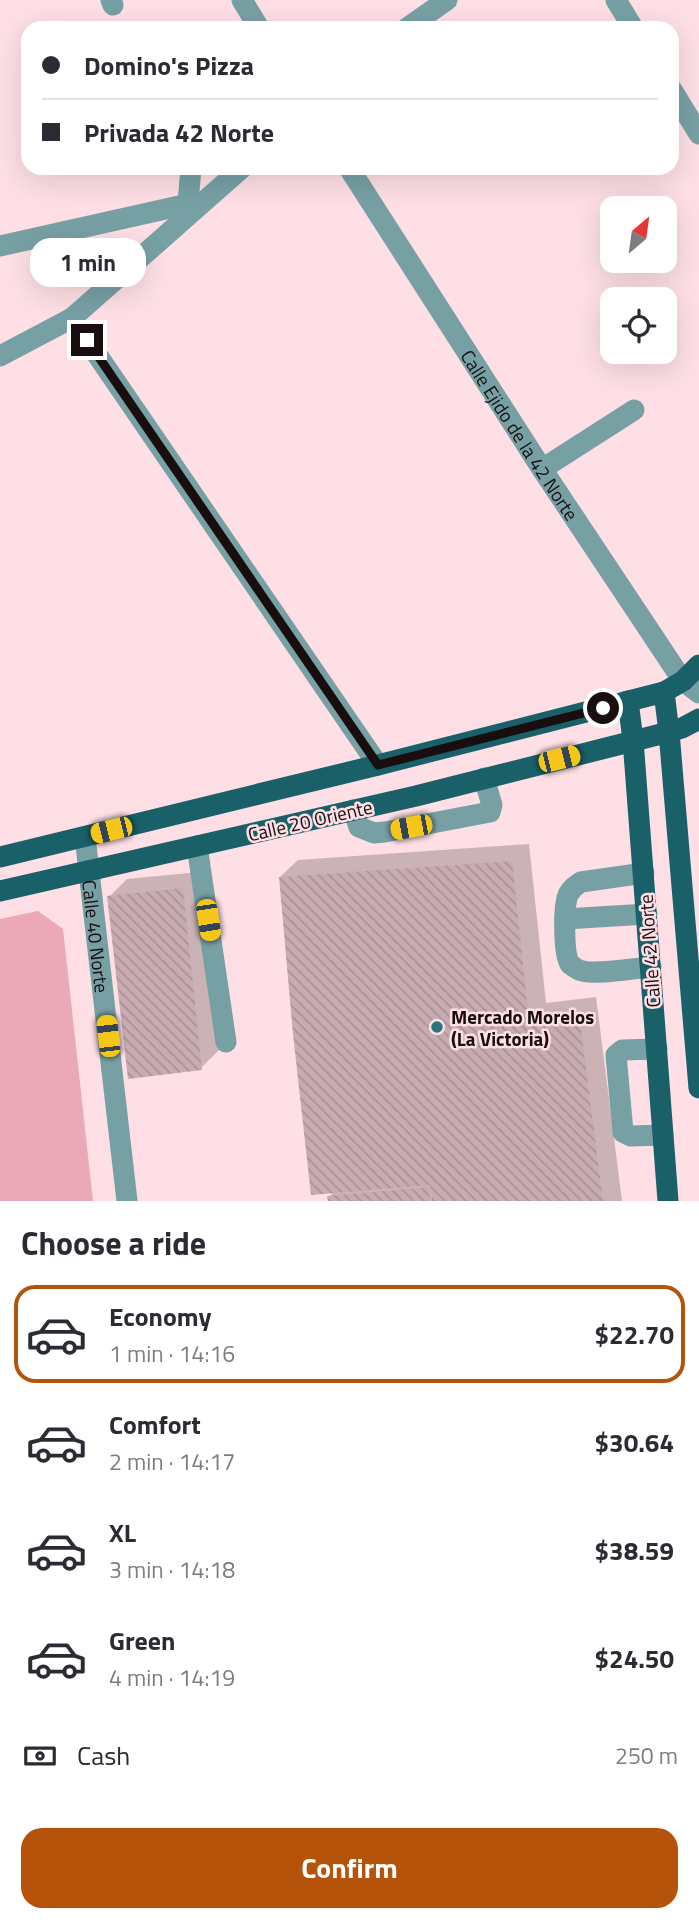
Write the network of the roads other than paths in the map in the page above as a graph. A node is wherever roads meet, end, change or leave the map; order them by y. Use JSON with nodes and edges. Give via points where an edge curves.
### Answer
{"nodes":[{"id":1,"x":242,"y":0,"type":"edge"},
{"id":2,"x":447,"y":0,"type":"edge"},
{"id":3,"x":616,"y":0,"type":"edge"},
{"id":4,"x":256,"y":21,"type":"edge"},
{"id":5,"x":417,"y":21,"type":"edge"},
{"id":6,"x":630,"y":21,"type":"edge"},
{"id":7,"x":679,"y":101,"type":"edge"},
{"id":8,"x":699,"y":134,"type":"edge"},
{"id":9,"x":190,"y":175,"type":"edge"},
{"id":10,"x":233,"y":175,"type":"edge"},
{"id":11,"x":353,"y":175,"type":"edge"},
{"id":12,"x":187,"y":210,"type":"junction"},
{"id":13,"x":0,"y":246,"type":"edge"},
{"id":14,"x":72,"y":318,"type":"junction"},
{"id":15,"x":0,"y":356,"type":"edge"},
{"id":16,"x":634,"y":410,"type":"dead end"},
{"id":17,"x":542,"y":469,"type":"junction"},
{"id":18,"x":699,"y":665,"type":"edge"},
{"id":19,"x":691,"y":687,"type":"edge"},
{"id":20,"x":664,"y":692,"type":"junction"},
{"id":21,"x":628,"y":701,"type":"junction"},
{"id":22,"x":699,"y":719,"type":"edge"},
{"id":23,"x":669,"y":732,"type":"junction"},
{"id":24,"x":634,"y":740,"type":"junction"},
{"id":25,"x":378,"y":765,"type":"junction"},
{"id":26,"x":484,"y":778,"type":"junction"},
{"id":27,"x":353,"y":810,"type":"junction"},
{"id":28,"x":85,"y":837,"type":"junction"},
{"id":29,"x":197,"y":846,"type":"junction"},
{"id":30,"x":0,"y":857,"type":"edge"},
{"id":31,"x":89,"y":870,"type":"junction"},
{"id":32,"x":643,"y":873,"type":"junction"},
{"id":33,"x":0,"y":891,"type":"edge"},
{"id":34,"x":647,"y":914,"type":"junction"},
{"id":35,"x":565,"y":919,"type":"junction"},
{"id":36,"x":694,"y":965,"type":"edge"},
{"id":37,"x":651,"y":967,"type":"junction"},
{"id":38,"x":696,"y":1022,"type":"edge"},
{"id":39,"x":226,"y":1042,"type":"dead end"},
{"id":40,"x":657,"y":1049,"type":"junction"},
{"id":41,"x":699,"y":1088,"type":"edge"},
{"id":42,"x":663,"y":1135,"type":"junction"},
{"id":43,"x":127,"y":1201,"type":"edge"},
{"id":44,"x":668,"y":1201,"type":"edge"}],
"edges":[{"from":1,"to":4,"type":"street"},
{"from":2,"to":5,"type":"street"},
{"from":3,"to":6,"type":"street"},
{"from":7,"to":8,"type":"street"},
{"from":9,"to":12,"type":"street"},
{"from":10,"to":12,"type":"street"},
{"from":11,"to":17,"type":"street","name":"Calle Ejido de la 42 Norte"},
{"from":12,"to":13,"type":"street"},
{"from":12,"to":14,"type":"street"},
{"from":14,"to":15,"type":"street"},
{"from":14,"to":25,"type":"street"},
{"from":16,"to":17,"type":"street"},
{"from":17,"to":19,"type":"street","name":"Calle Ejido de la 42 Norte"},
{"from":18,"to":19,"type":"main road","name":"Calle 20 Oriente"},
{"from":19,"to":20,"type":"main road","name":"Calle 20 Oriente"},
{"from":20,"to":21,"type":"main road","name":"Calle 20 Oriente"},
{"from":20,"to":23,"type":"main road","name":"Calle 42 Norte"},
{"from":21,"to":24,"type":"main road","name":"Calle 42 Norte"},
{"from":21,"to":25,"type":"main road","name":"Calle 20 Oriente"},
{"from":22,"to":23,"type":"main road","name":"Calle 20 Oriente"},
{"from":23,"to":24,"type":"main road","name":"Calle 20 Oriente"},
{"from":23,"to":36,"type":"main road","name":"Calle 42 Norte"},
{"from":24,"to":26,"type":"main road","name":"Calle 20 Oriente"},
{"from":24,"to":32,"type":"main road","name":"Calle 42 Norte"},
{"from":25,"to":28,"type":"main road","name":"Calle 20 Oriente"},
{"from":26,"to":27,"type":"main road","name":"Calle 20 Oriente"},
{"from":26,"to":27,"type":"street","via":[[490,812],[374,833],[359,827]]},
{"from":27,"to":29,"type":"main road","name":"Calle 20 Oriente"},
{"from":28,"to":30,"type":"main road","name":"Calle 20 Oriente"},
{"from":28,"to":31,"type":"street","name":"Calle 40 Norte"},
{"from":29,"to":31,"type":"main road","name":"Calle 20 Oriente"},
{"from":29,"to":39,"type":"street"},
{"from":31,"to":33,"type":"main road","name":"Calle 20 Oriente"},
{"from":31,"to":43,"type":"street","name":"Calle 40 Norte"},
{"from":32,"to":34,"type":"main road","name":"Calle 42 Norte"},
{"from":32,"to":35,"type":"street","via":[[572,887]]},
{"from":34,"to":35,"type":"street"},
{"from":34,"to":37,"type":"main road","name":"Calle 42 Norte"},
{"from":35,"to":37,"type":"street","via":[[566,954],[579,970]]},
{"from":36,"to":38,"type":"main road","name":"Calle 42 Norte"},
{"from":37,"to":40,"type":"main road","name":"Calle 42 Norte"},
{"from":38,"to":41,"type":"main road","name":"Calle 42 Norte"},
{"from":40,"to":42,"type":"main road","name":"Calle 42 Norte"},
{"from":40,"to":42,"type":"street","via":[[622,1050],[616,1055],[623,1132]]},
{"from":42,"to":44,"type":"main road","name":"Calle 42 Norte"}]}
